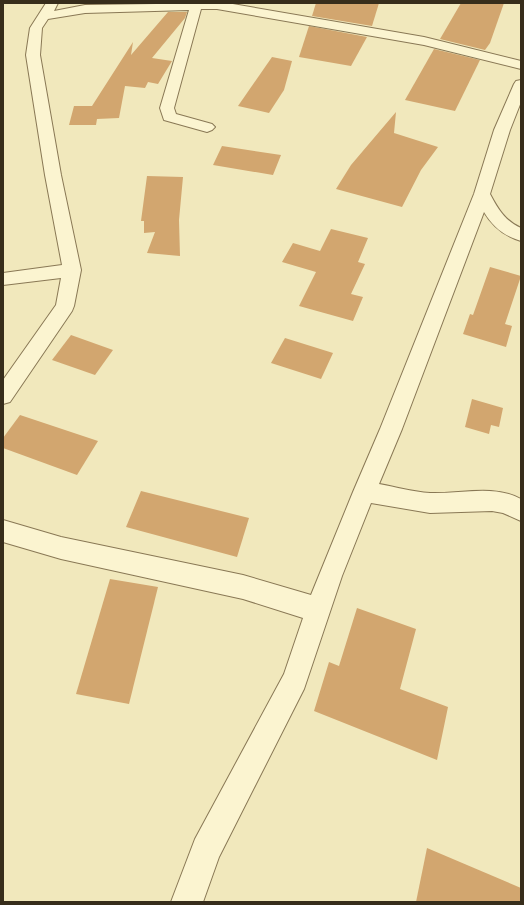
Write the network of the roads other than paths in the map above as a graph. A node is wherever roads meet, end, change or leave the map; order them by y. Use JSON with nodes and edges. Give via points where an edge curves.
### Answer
{"nodes":[{"id":1,"x":196,"y":6,"type":"junction"},
{"id":2,"x":49,"y":9,"type":"edge"},
{"id":3,"x":521,"y":65,"type":"edge"},
{"id":4,"x":521,"y":84,"type":"edge"},
{"id":5,"x":515,"y":112,"type":"edge"},
{"id":6,"x":206,"y":127,"type":"dead end"},
{"id":7,"x":482,"y":194,"type":"junction"},
{"id":8,"x":521,"y":235,"type":"edge"},
{"id":9,"x":72,"y":270,"type":"junction"},
{"id":10,"x":3,"y":279,"type":"edge"},
{"id":11,"x":3,"y":396,"type":"edge"},
{"id":12,"x":364,"y":492,"type":"junction"},
{"id":13,"x":521,"y":511,"type":"edge"},
{"id":14,"x":3,"y":531,"type":"edge"},
{"id":15,"x":319,"y":610,"type":"junction"},
{"id":16,"x":186,"y":902,"type":"edge"}],
"edges":[{"from":1,"to":2,"type":"street"},
{"from":1,"to":3,"type":"street","via":[[217,5],[424,41]]},
{"from":1,"to":6,"type":"street","via":[[167,108],[169,117]]},
{"from":2,"to":9,"type":"street","via":[[36,28],[33,55]]},
{"from":4,"to":5,"type":"street"},
{"from":5,"to":7,"type":"street","via":[[502,130]]},
{"from":7,"to":8,"type":"street","via":[[494,217],[507,230]]},
{"from":7,"to":12,"type":"street"},
{"from":9,"to":10,"type":"street"},
{"from":9,"to":11,"type":"street","via":[[65,306]]},
{"from":12,"to":13,"type":"street","via":[[430,503],[492,500],[507,503]]},
{"from":12,"to":15,"type":"street"},
{"from":14,"to":15,"type":"street","via":[[61,548],[243,587]]},
{"from":15,"to":16,"type":"street","via":[[296,680],[206,850]]}]}
